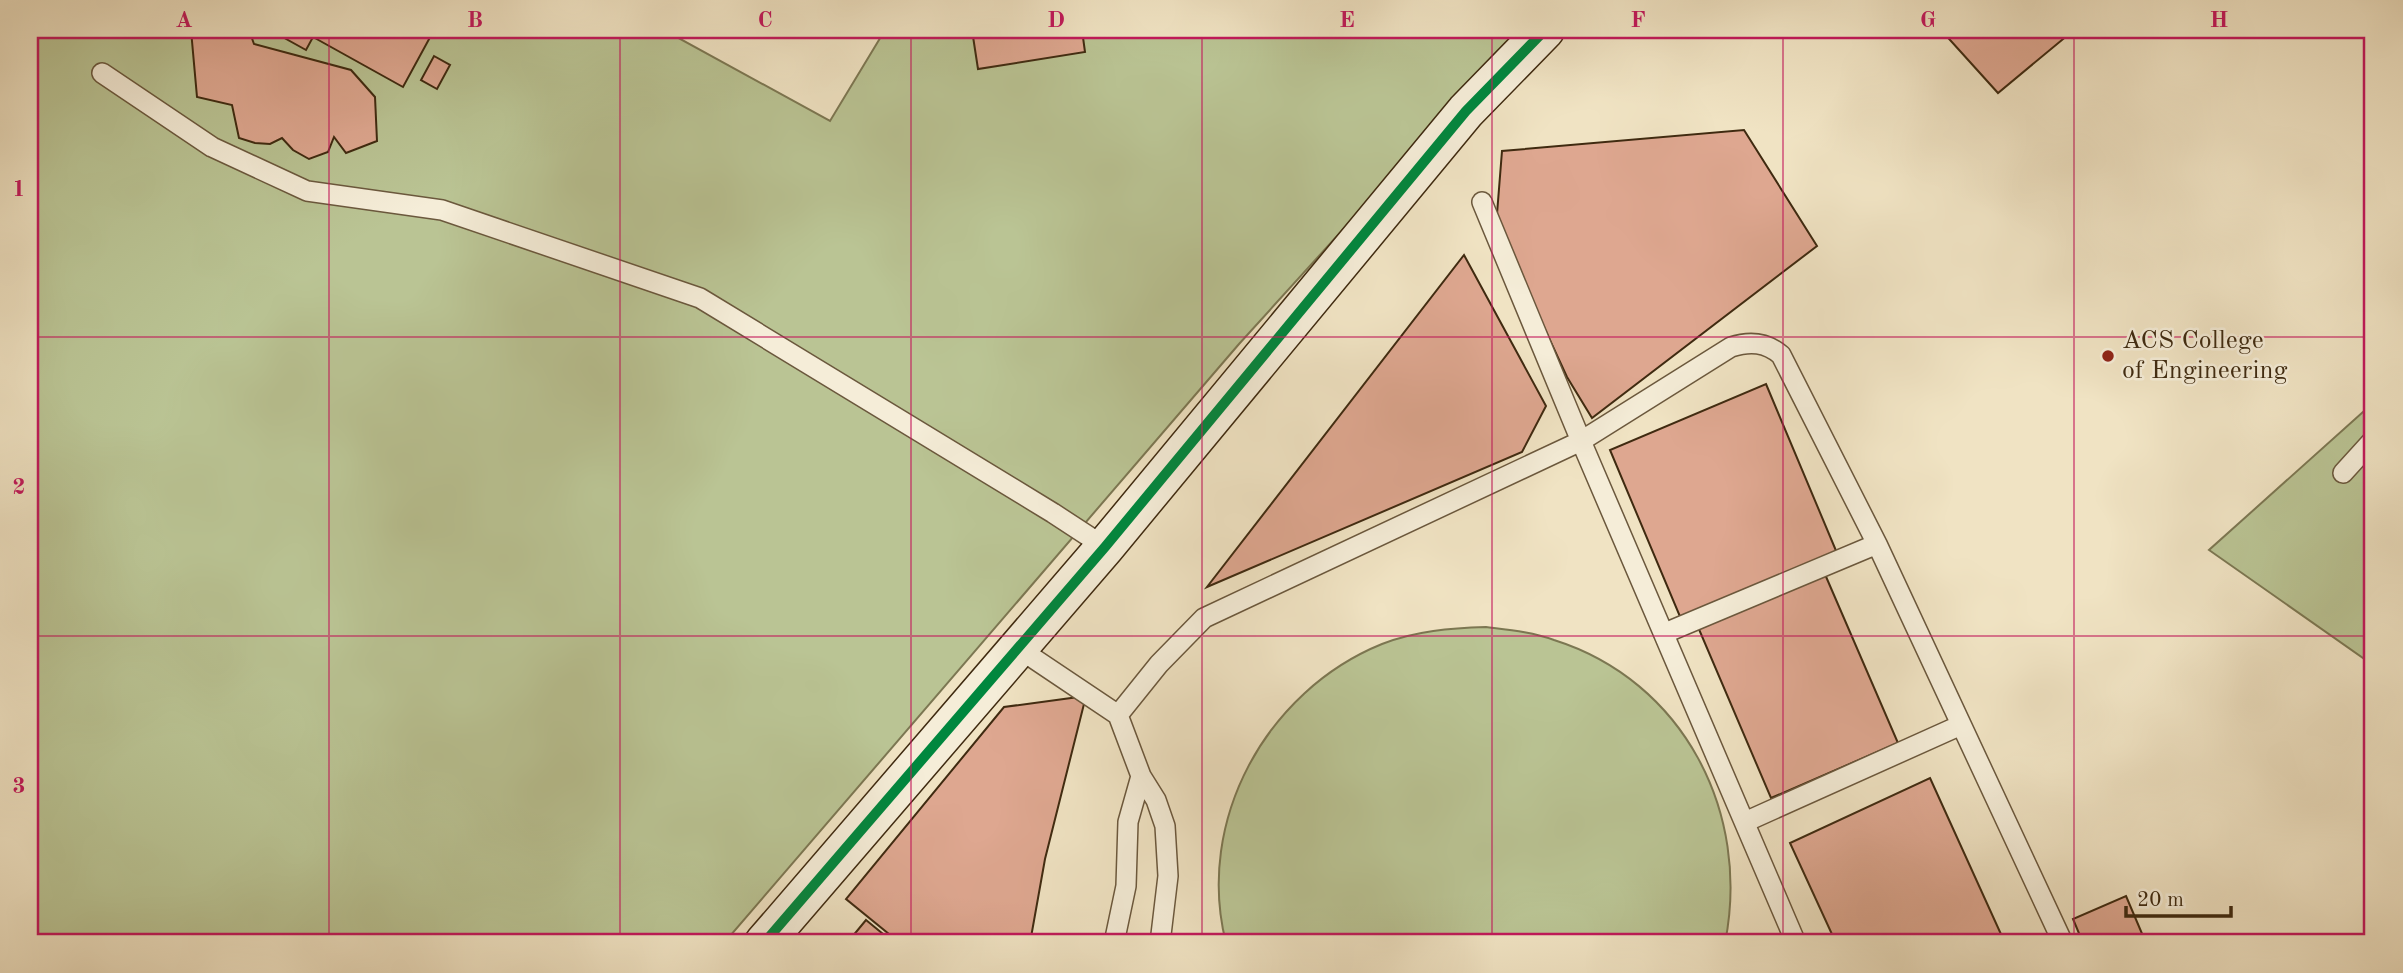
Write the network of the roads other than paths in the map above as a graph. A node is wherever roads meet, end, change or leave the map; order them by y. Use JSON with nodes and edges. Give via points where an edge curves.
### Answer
{"nodes":[{"id":1,"x":1545,"y":30,"type":"edge"},
{"id":2,"x":102,"y":72,"type":"dead end"},
{"id":3,"x":1482,"y":202,"type":"dead end"},
{"id":4,"x":2373,"y":440,"type":"edge"},
{"id":5,"x":1581,"y":441,"type":"junction"},
{"id":6,"x":2343,"y":472,"type":"dead end"},
{"id":7,"x":1877,"y":544,"type":"junction"},
{"id":8,"x":1105,"y":547,"type":"junction"},
{"id":9,"x":1665,"y":633,"type":"junction"},
{"id":10,"x":1017,"y":648,"type":"junction"},
{"id":11,"x":1118,"y":715,"type":"junction"},
{"id":12,"x":1961,"y":725,"type":"junction"},
{"id":13,"x":1141,"y":776,"type":"junction"},
{"id":14,"x":1745,"y":822,"type":"junction"},
{"id":15,"x":764,"y":943,"type":"edge"},
{"id":16,"x":1114,"y":943,"type":"edge"},
{"id":17,"x":1160,"y":943,"type":"edge"},
{"id":18,"x":1796,"y":943,"type":"edge"},
{"id":19,"x":2063,"y":943,"type":"edge"}],
"edges":[{"from":1,"to":8,"type":"street","via":[[1466,111]]},
{"from":2,"to":8,"type":"lane","via":[[212,147],[307,191],[442,210],[700,298]]},
{"from":3,"to":5,"type":"lane"},
{"from":4,"to":6,"type":"lane"},
{"from":5,"to":7,"type":"lane","via":[[1731,347],[1746,342],[1766,346],[1781,355]]},
{"from":5,"to":9,"type":"lane"},
{"from":5,"to":11,"type":"lane","via":[[1204,618],[1158,664]]},
{"from":7,"to":9,"type":"lane"},
{"from":7,"to":12,"type":"lane"},
{"from":8,"to":10,"type":"street"},
{"from":9,"to":14,"type":"lane"},
{"from":10,"to":11,"type":"lane"},
{"from":10,"to":15,"type":"street"},
{"from":11,"to":13,"type":"lane"},
{"from":12,"to":14,"type":"lane"},
{"from":12,"to":19,"type":"lane"},
{"from":13,"to":16,"type":"lane","via":[[1128,822],[1126,886]]},
{"from":13,"to":17,"type":"lane","via":[[1165,826],[1168,876]]},
{"from":14,"to":18,"type":"lane"}]}
